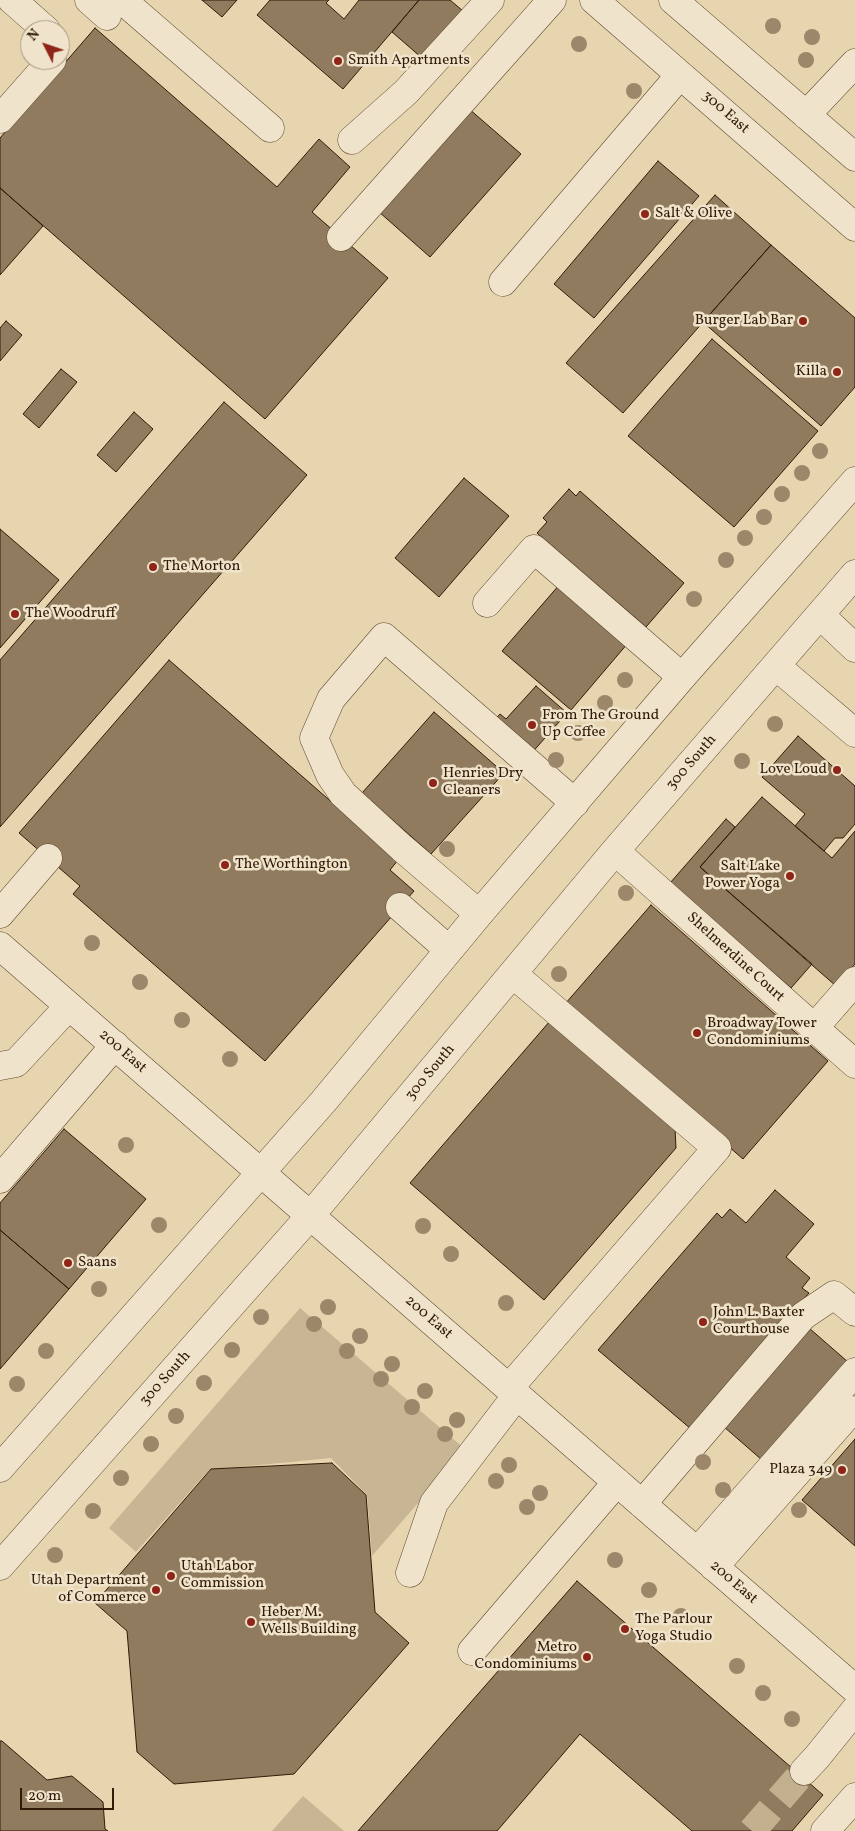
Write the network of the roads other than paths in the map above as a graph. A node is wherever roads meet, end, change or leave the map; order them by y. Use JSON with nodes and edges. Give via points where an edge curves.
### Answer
{"nodes":[{"id":1,"x":12,"y":0,"type":"edge"},
{"id":2,"x":490,"y":0,"type":"edge"},
{"id":3,"x":552,"y":0,"type":"edge"},
{"id":4,"x":594,"y":0,"type":"edge"},
{"id":5,"x":673,"y":0,"type":"edge"},
{"id":6,"x":106,"y":5,"type":"edge"},
{"id":7,"x":35,"y":20,"type":"edge"},
{"id":8,"x":855,"y":63,"type":"edge"},
{"id":9,"x":43,"y":70,"type":"edge"},
{"id":10,"x":680,"y":75,"type":"junction"},
{"id":11,"x":806,"y":115,"type":"junction"},
{"id":12,"x":0,"y":119,"type":"edge"},
{"id":13,"x":270,"y":128,"type":"dead end"},
{"id":14,"x":352,"y":140,"type":"dead end"},
{"id":15,"x":853,"y":152,"type":"edge"},
{"id":16,"x":855,"y":226,"type":"edge"},
{"id":17,"x":341,"y":237,"type":"dead end"},
{"id":18,"x":503,"y":282,"type":"dead end"},
{"id":19,"x":855,"y":482,"type":"edge"},
{"id":20,"x":854,"y":576,"type":"edge"},
{"id":21,"x":487,"y":603,"type":"dead end"},
{"id":22,"x":820,"y":615,"type":"junction"},
{"id":23,"x":855,"y":648,"type":"edge"},
{"id":24,"x":776,"y":666,"type":"junction"},
{"id":25,"x":682,"y":677,"type":"junction"},
{"id":26,"x":855,"y":733,"type":"edge"},
{"id":27,"x":575,"y":803,"type":"junction"},
{"id":28,"x":615,"y":851,"type":"junction"},
{"id":29,"x":48,"y":858,"type":"dead end"},
{"id":30,"x":400,"y":907,"type":"dead end"},
{"id":31,"x":0,"y":914,"type":"edge"},
{"id":32,"x":479,"y":914,"type":"junction"},
{"id":33,"x":0,"y":946,"type":"edge"},
{"id":34,"x":449,"y":950,"type":"junction"},
{"id":35,"x":513,"y":974,"type":"junction"},
{"id":36,"x":855,"y":981,"type":"edge"},
{"id":37,"x":69,"y":1006,"type":"junction"},
{"id":38,"x":814,"y":1028,"type":"junction"},
{"id":39,"x":115,"y":1046,"type":"junction"},
{"id":40,"x":855,"y":1064,"type":"edge"},
{"id":41,"x":0,"y":1066,"type":"edge"},
{"id":42,"x":260,"y":1172,"type":"junction"},
{"id":43,"x":0,"y":1179,"type":"edge"},
{"id":44,"x":310,"y":1216,"type":"junction"},
{"id":45,"x":855,"y":1312,"type":"edge"},
{"id":46,"x":855,"y":1372,"type":"edge"},
{"id":47,"x":513,"y":1392,"type":"junction"},
{"id":48,"x":852,"y":1410,"type":"dead end"},
{"id":49,"x":0,"y":1468,"type":"edge"},
{"id":50,"x":617,"y":1482,"type":"junction"},
{"id":51,"x":642,"y":1504,"type":"junction"},
{"id":52,"x":706,"y":1559,"type":"junction"},
{"id":53,"x":0,"y":1566,"type":"edge"},
{"id":54,"x":410,"y":1573,"type":"dead end"},
{"id":55,"x":472,"y":1651,"type":"dead end"},
{"id":56,"x":855,"y":1689,"type":"edge"},
{"id":57,"x":855,"y":1710,"type":"edge"},
{"id":58,"x":804,"y":1771,"type":"tunnel mouth"},
{"id":59,"x":855,"y":1797,"type":"edge"},
{"id":60,"x":825,"y":1831,"type":"edge"}],
"edges":[{"from":1,"to":7,"type":"street"},
{"from":2,"to":14,"type":"street","via":[[406,92]]},
{"from":3,"to":17,"type":"street"},
{"from":4,"to":10,"type":"street","name":"300 East"},
{"from":5,"to":11,"type":"street"},
{"from":6,"to":13,"type":"street"},
{"from":8,"to":11,"type":"street"},
{"from":9,"to":12,"type":"street"},
{"from":10,"to":16,"type":"street","name":"300 East"},
{"from":10,"to":18,"type":"street"},
{"from":11,"to":15,"type":"street"},
{"from":19,"to":25,"type":"street"},
{"from":20,"to":22,"type":"street","name":"300 South"},
{"from":21,"to":25,"type":"street","via":[[534,549]]},
{"from":22,"to":23,"type":"street"},
{"from":22,"to":24,"type":"street","name":"300 South"},
{"from":24,"to":26,"type":"street"},
{"from":24,"to":28,"type":"street","name":"300 South"},
{"from":25,"to":27,"type":"street"},
{"from":27,"to":32,"type":"street"},
{"from":27,"to":32,"type":"street","via":[[384,637],[331,699],[314,738],[330,775],[343,794]]},
{"from":28,"to":35,"type":"street","name":"300 South"},
{"from":28,"to":38,"type":"street","name":"Shelmerdine Court"},
{"from":29,"to":31,"type":"street"},
{"from":30,"to":34,"type":"street"},
{"from":32,"to":34,"type":"street"},
{"from":33,"to":37,"type":"street","name":"200 East"},
{"from":34,"to":42,"type":"street","via":[[323,1102]]},
{"from":35,"to":44,"type":"street","name":"300 South"},
{"from":35,"to":47,"type":"street","via":[[717,1148]]},
{"from":36,"to":38,"type":"street"},
{"from":37,"to":39,"type":"street","name":"200 East"},
{"from":37,"to":41,"type":"street","via":[[16,1063]]},
{"from":38,"to":40,"type":"street","name":"Shelmerdine Court"},
{"from":39,"to":42,"type":"street","name":"200 East"},
{"from":39,"to":43,"type":"street"},
{"from":42,"to":44,"type":"street","name":"200 East"},
{"from":42,"to":49,"type":"street"},
{"from":44,"to":47,"type":"street","name":"200 East"},
{"from":44,"to":53,"type":"street","name":"300 South"},
{"from":45,"to":51,"type":"street","via":[[834,1295],[803,1316]]},
{"from":46,"to":52,"type":"street"},
{"from":47,"to":50,"type":"street","name":"200 East"},
{"from":47,"to":54,"type":"street","via":[[434,1503]]},
{"from":48,"to":52,"type":"street"},
{"from":50,"to":51,"type":"street","name":"200 East"},
{"from":50,"to":55,"type":"street"},
{"from":51,"to":52,"type":"street","name":"200 East"},
{"from":52,"to":56,"type":"street","name":"200 East"},
{"from":57,"to":58,"type":"street"},
{"from":59,"to":60,"type":"street"}]}
